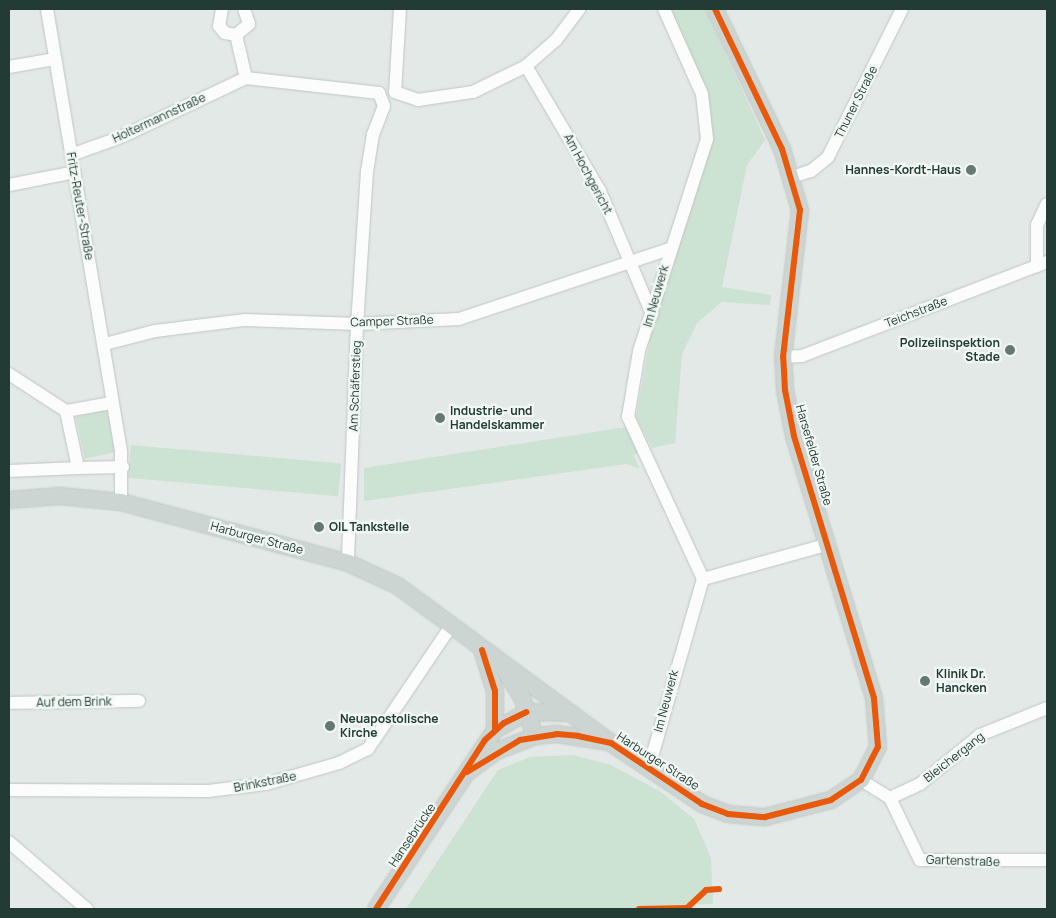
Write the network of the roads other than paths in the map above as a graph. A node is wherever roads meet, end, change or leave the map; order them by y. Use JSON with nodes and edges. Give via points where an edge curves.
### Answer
{"nodes":[{"id":1,"x":47,"y":9,"type":"edge"},
{"id":2,"x":222,"y":9,"type":"edge"},
{"id":3,"x":244,"y":9,"type":"edge"},
{"id":4,"x":400,"y":9,"type":"edge"},
{"id":5,"x":579,"y":9,"type":"edge"},
{"id":6,"x":664,"y":9,"type":"edge"},
{"id":7,"x":715,"y":9,"type":"edge"},
{"id":8,"x":902,"y":9,"type":"edge"},
{"id":9,"x":236,"y":35,"type":"junction"},
{"id":10,"x":55,"y":59,"type":"junction"},
{"id":11,"x":526,"y":66,"type":"junction"},
{"id":12,"x":9,"y":67,"type":"edge"},
{"id":13,"x":246,"y":78,"type":"junction"},
{"id":14,"x":71,"y":155,"type":"junction"},
{"id":15,"x":75,"y":172,"type":"junction"},
{"id":16,"x":792,"y":177,"type":"junction"},
{"id":17,"x":9,"y":185,"type":"edge"},
{"id":18,"x":1047,"y":204,"type":"edge"},
{"id":19,"x":670,"y":249,"type":"junction"},
{"id":20,"x":630,"y":260,"type":"junction"},
{"id":21,"x":1042,"y":264,"type":"edge"},
{"id":22,"x":652,"y":314,"type":"junction"},
{"id":23,"x":357,"y":324,"type":"junction"},
{"id":24,"x":105,"y":344,"type":"junction"},
{"id":25,"x":783,"y":357,"type":"junction"},
{"id":26,"x":9,"y":374,"type":"edge"},
{"id":27,"x":111,"y":403,"type":"junction"},
{"id":28,"x":66,"y":411,"type":"junction"},
{"id":29,"x":123,"y":467,"type":"junction"},
{"id":30,"x":78,"y":468,"type":"junction"},
{"id":31,"x":9,"y":471,"type":"edge"},
{"id":32,"x":9,"y":500,"type":"edge"},
{"id":33,"x":122,"y":502,"type":"junction"},
{"id":34,"x":829,"y":544,"type":"junction"},
{"id":35,"x":348,"y":563,"type":"junction"},
{"id":36,"x":703,"y":579,"type":"junction"},
{"id":37,"x":451,"y":626,"type":"junction"},
{"id":38,"x":482,"y":650,"type":"junction"},
{"id":39,"x":499,"y":662,"type":"junction"},
{"id":40,"x":542,"y":689,"type":"junction"},
{"id":41,"x":139,"y":701,"type":"dead end"},
{"id":42,"x":9,"y":704,"type":"edge"},
{"id":43,"x":1047,"y":708,"type":"edge"},
{"id":44,"x":534,"y":711,"type":"junction"},
{"id":45,"x":573,"y":713,"type":"junction"},
{"id":46,"x":495,"y":730,"type":"junction"},
{"id":47,"x":535,"y":736,"type":"junction"},
{"id":48,"x":611,"y":743,"type":"junction"},
{"id":49,"x":649,"y":766,"type":"junction"},
{"id":50,"x":467,"y":772,"type":"junction"},
{"id":51,"x":861,"y":780,"type":"junction"},
{"id":52,"x":9,"y":790,"type":"edge"},
{"id":53,"x":890,"y":798,"type":"junction"},
{"id":54,"x":765,"y":817,"type":"joint"},
{"id":55,"x":9,"y":842,"type":"edge"},
{"id":56,"x":1047,"y":860,"type":"edge"},
{"id":57,"x":87,"y":909,"type":"edge"},
{"id":58,"x":376,"y":909,"type":"edge"}],
"edges":[{"from":1,"to":10,"type":"street","name":"Fritz-Reuter-Straße"},
{"from":2,"to":9,"type":"street","via":[[219,26],[225,33]]},
{"from":3,"to":9,"type":"street","via":[[249,24]]},
{"from":4,"to":11,"type":"street","via":[[394,81],[395,92],[403,97],[438,98],[473,92]]},
{"from":5,"to":11,"type":"street","via":[[556,40]]},
{"from":6,"to":19,"type":"street","name":"Im Neuwerk","via":[[702,94],[707,139]]},
{"from":7,"to":16,"type":"main road","name":"Harsefelder Straße"},
{"from":8,"to":16,"type":"street","name":"Thuner Straße","via":[[828,157],[811,170]]},
{"from":9,"to":13,"type":"street"},
{"from":10,"to":12,"type":"street"},
{"from":10,"to":14,"type":"street","name":"Fritz-Reuter-Straße"},
{"from":11,"to":20,"type":"street","name":"Am Hochgericht","via":[[600,191]]},
{"from":13,"to":14,"type":"street","name":"Holtermannstraße","via":[[121,138]]},
{"from":13,"to":23,"type":"street","name":"Am Schäferstieg","via":[[379,93],[384,106],[373,134],[368,171]]},
{"from":14,"to":15,"type":"street","name":"Fritz-Reuter-Straße"},
{"from":15,"to":17,"type":"street"},
{"from":15,"to":24,"type":"street","name":"Fritz-Reuter-Straße"},
{"from":16,"to":25,"type":"main road","name":"Harsefelder Straße","via":[[801,230]]},
{"from":18,"to":21,"type":"street","via":[[1037,225]]},
{"from":19,"to":20,"type":"street","name":"Camper Straße"},
{"from":19,"to":22,"type":"street","name":"Im Neuwerk"},
{"from":20,"to":22,"type":"street","name":"Am Hochgericht"},
{"from":20,"to":23,"type":"street","name":"Camper Straße","via":[[459,319]]},
{"from":21,"to":25,"type":"street","name":"Teichstraße","via":[[802,356]]},
{"from":22,"to":36,"type":"street","name":"Im Neuwerk","via":[[639,351],[628,417]]},
{"from":23,"to":24,"type":"street","name":"Camper Straße","via":[[245,320],[155,331]]},
{"from":23,"to":35,"type":"street","name":"Am Schäferstieg"},
{"from":24,"to":27,"type":"street","name":"Fritz-Reuter-Straße"},
{"from":25,"to":34,"type":"main road","name":"Harsefelder Straße","via":[[794,436]]},
{"from":26,"to":28,"type":"street"},
{"from":27,"to":28,"type":"street"},
{"from":27,"to":29,"type":"street","name":"Fritz-Reuter-Straße"},
{"from":28,"to":30,"type":"street"},
{"from":29,"to":30,"type":"street"},
{"from":29,"to":33,"type":"street","name":"Fritz-Reuter-Straße"},
{"from":30,"to":31,"type":"street"},
{"from":32,"to":33,"type":"main road","name":"Harburger Straße","via":[[60,496]]},
{"from":33,"to":35,"type":"main road","name":"Harburger Straße"},
{"from":34,"to":36,"type":"street"},
{"from":34,"to":51,"type":"main road","name":"Harsefelder Straße","via":[[874,698],[878,746]]},
{"from":35,"to":37,"type":"main road","name":"Harburger Straße","via":[[398,586]]},
{"from":36,"to":49,"type":"street","name":"Im Neuwerk"},
{"from":37,"to":38,"type":"main road","name":"Harburger Straße"},
{"from":37,"to":52,"type":"street","name":"Brinkstraße","via":[[368,749],[306,774],[222,790]]},
{"from":38,"to":39,"type":"main road","name":"Harburger Straße"},
{"from":38,"to":46,"type":"main road","via":[[493,683]]},
{"from":39,"to":40,"type":"main road","name":"Harburger Straße"},
{"from":39,"to":44,"type":"main road","name":"Harburger Straße"},
{"from":40,"to":44,"type":"main road","name":"Harburger Straße"},
{"from":40,"to":45,"type":"main road","name":"Harburger Straße"},
{"from":41,"to":42,"type":"street","name":"Auf dem Brink"},
{"from":43,"to":53,"type":"street","name":"Bleichergang","via":[[980,735],[920,784]]},
{"from":44,"to":45,"type":"main road"},
{"from":44,"to":46,"type":"main road","name":"Hansebrücke"},
{"from":44,"to":47,"type":"main road","name":"Harburger Straße"},
{"from":45,"to":48,"type":"main road","name":"Harburger Straße"},
{"from":46,"to":50,"type":"main road","name":"Hansebrücke"},
{"from":47,"to":48,"type":"main road","name":"Harburger Straße","via":[[557,734]]},
{"from":47,"to":50,"type":"main road","name":"Hansebrücke","via":[[497,751]]},
{"from":48,"to":49,"type":"main road","name":"Harburger Straße"},
{"from":49,"to":54,"type":"main road","name":"Harburger Straße","via":[[702,804],[728,814]]},
{"from":50,"to":58,"type":"main road","name":"Hansebrücke"},
{"from":51,"to":53,"type":"street"},
{"from":51,"to":54,"type":"main road","name":"Harsefelder Straße","via":[[831,800]]},
{"from":53,"to":56,"type":"street","name":"Gartenstraße","via":[[920,860]]},
{"from":55,"to":57,"type":"street"}]}
